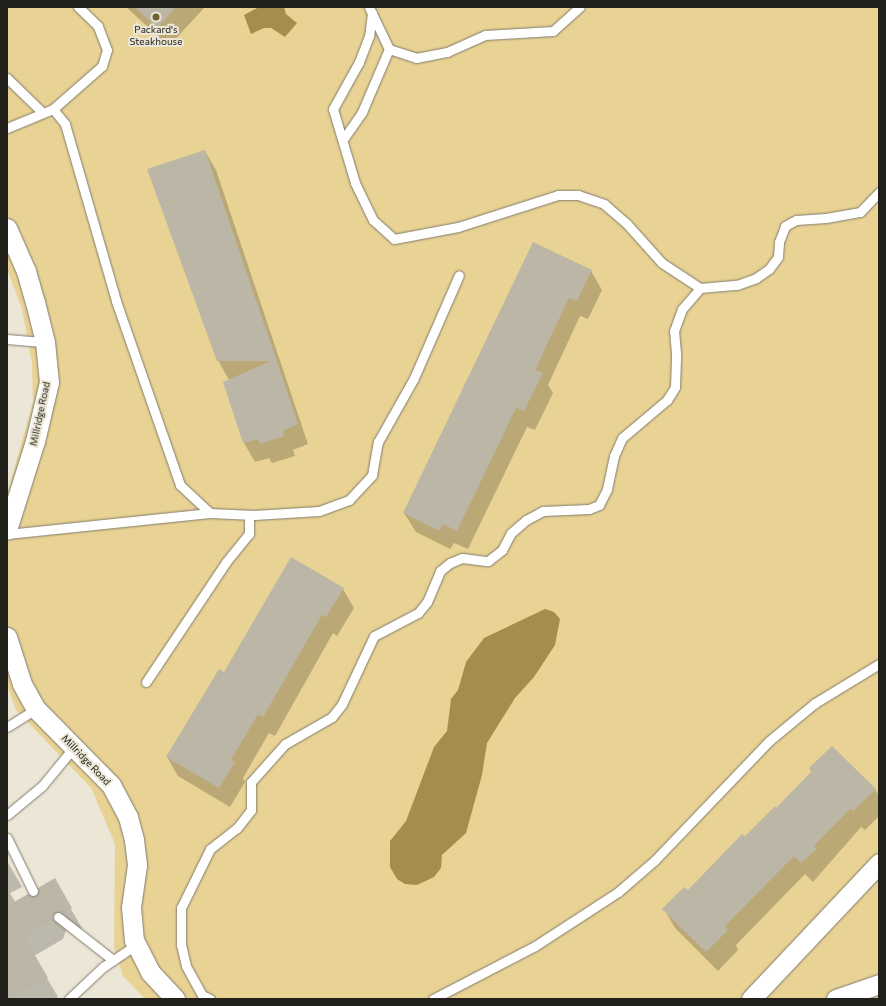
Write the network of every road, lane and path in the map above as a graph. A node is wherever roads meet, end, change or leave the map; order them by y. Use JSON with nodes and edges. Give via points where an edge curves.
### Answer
{"nodes":[{"id":1,"x":78,"y":7,"type":"edge"},
{"id":2,"x":580,"y":7,"type":"edge"},
{"id":3,"x":371,"y":10,"type":"edge"},
{"id":4,"x":389,"y":49,"type":"junction"},
{"id":5,"x":7,"y":78,"type":"edge"},
{"id":6,"x":53,"y":109,"type":"junction"},
{"id":7,"x":43,"y":113,"type":"junction"},
{"id":8,"x":7,"y":128,"type":"edge"},
{"id":9,"x":344,"y":138,"type":"junction"},
{"id":10,"x":879,"y":192,"type":"edge"},
{"id":11,"x":7,"y":228,"type":"edge"},
{"id":12,"x":459,"y":275,"type":"dead end"},
{"id":13,"x":700,"y":288,"type":"junction"},
{"id":14,"x":7,"y":340,"type":"edge"},
{"id":15,"x":45,"y":342,"type":"junction"},
{"id":16,"x":210,"y":513,"type":"junction"},
{"id":17,"x":249,"y":515,"type":"junction"},
{"id":18,"x":7,"y":530,"type":"edge"},
{"id":19,"x":7,"y":534,"type":"edge"},
{"id":20,"x":7,"y":637,"type":"edge"},
{"id":21,"x":879,"y":664,"type":"edge"},
{"id":22,"x":146,"y":682,"type":"dead end"},
{"id":23,"x":36,"y":709,"type":"junction"},
{"id":24,"x":7,"y":727,"type":"edge"},
{"id":25,"x":74,"y":747,"type":"junction"},
{"id":26,"x":7,"y":815,"type":"edge"},
{"id":27,"x":7,"y":838,"type":"edge"},
{"id":28,"x":879,"y":863,"type":"edge"},
{"id":29,"x":33,"y":891,"type":"dead end"},
{"id":30,"x":58,"y":917,"type":"dead end"},
{"id":31,"x":136,"y":945,"type":"junction"},
{"id":32,"x":112,"y":960,"type":"junction"},
{"id":33,"x":879,"y":984,"type":"edge"},
{"id":34,"x":69,"y":999,"type":"edge"},
{"id":35,"x":175,"y":999,"type":"edge"},
{"id":36,"x":210,"y":999,"type":"edge"},
{"id":37,"x":433,"y":999,"type":"edge"},
{"id":38,"x":751,"y":999,"type":"edge"},
{"id":39,"x":836,"y":999,"type":"edge"}],
"edges":[{"from":1,"to":6,"type":"lane","via":[[98,26],[107,50],[102,66]]},
{"from":2,"to":4,"type":"lane","via":[[553,31],[485,35],[447,52],[416,58]]},
{"from":3,"to":4,"type":"lane"},
{"from":3,"to":9,"type":"lane","via":[[369,36],[359,62],[333,109]]},
{"from":4,"to":9,"type":"lane","via":[[362,112]]},
{"from":5,"to":7,"type":"lane"},
{"from":6,"to":7,"type":"lane"},
{"from":6,"to":16,"type":"lane","via":[[65,124],[116,301],[180,485]]},
{"from":7,"to":8,"type":"lane"},
{"from":9,"to":13,"type":"lane","via":[[355,183],[373,220],[394,239],[458,228],[558,195],[578,195],[604,204],[627,224],[662,263]]},
{"from":10,"to":13,"type":"lane","via":[[860,212],[796,220],[785,226],[779,242],[778,257],[768,270],[756,278],[737,285]]},
{"from":11,"to":15,"type":"street","name":"Millridge Road","via":[[26,271]]},
{"from":12,"to":17,"type":"lane","via":[[414,378],[378,442],[372,476],[349,500],[319,511]]},
{"from":13,"to":36,"type":"lane","via":[[682,309],[674,331],[675,387],[667,400],[622,438],[614,456],[607,489],[599,505],[589,509],[543,511],[526,520],[512,533],[502,550],[488,561],[462,558],[450,563],[440,571],[427,602],[418,613],[374,636],[342,704],[332,717],[286,744],[251,782],[251,810],[237,828],[210,849],[181,908],[181,945],[186,966],[202,995]]},
{"from":14,"to":15,"type":"lane"},
{"from":15,"to":18,"type":"street","name":"Millridge Road","via":[[49,382],[33,448]]},
{"from":16,"to":17,"type":"lane"},
{"from":16,"to":19,"type":"lane"},
{"from":17,"to":22,"type":"lane","via":[[250,534],[226,562]]},
{"from":20,"to":23,"type":"street","name":"Millridge Road","via":[[22,684]]},
{"from":21,"to":37,"type":"lane","via":[[815,704],[769,741],[654,861],[618,892],[535,946]]},
{"from":23,"to":24,"type":"lane"},
{"from":23,"to":25,"type":"street","name":"Millridge Road"},
{"from":25,"to":26,"type":"lane","via":[[42,786]]},
{"from":25,"to":31,"type":"street","name":"Millridge Road","via":[[111,785],[128,817],[134,840],[136,865],[131,907]]},
{"from":27,"to":29,"type":"lane"},
{"from":28,"to":38,"type":"street"},
{"from":30,"to":32,"type":"lane"},
{"from":31,"to":32,"type":"lane"},
{"from":31,"to":35,"type":"street","name":"Millridge Road","via":[[150,972]]},
{"from":32,"to":34,"type":"lane"},
{"from":33,"to":39,"type":"street"}]}
